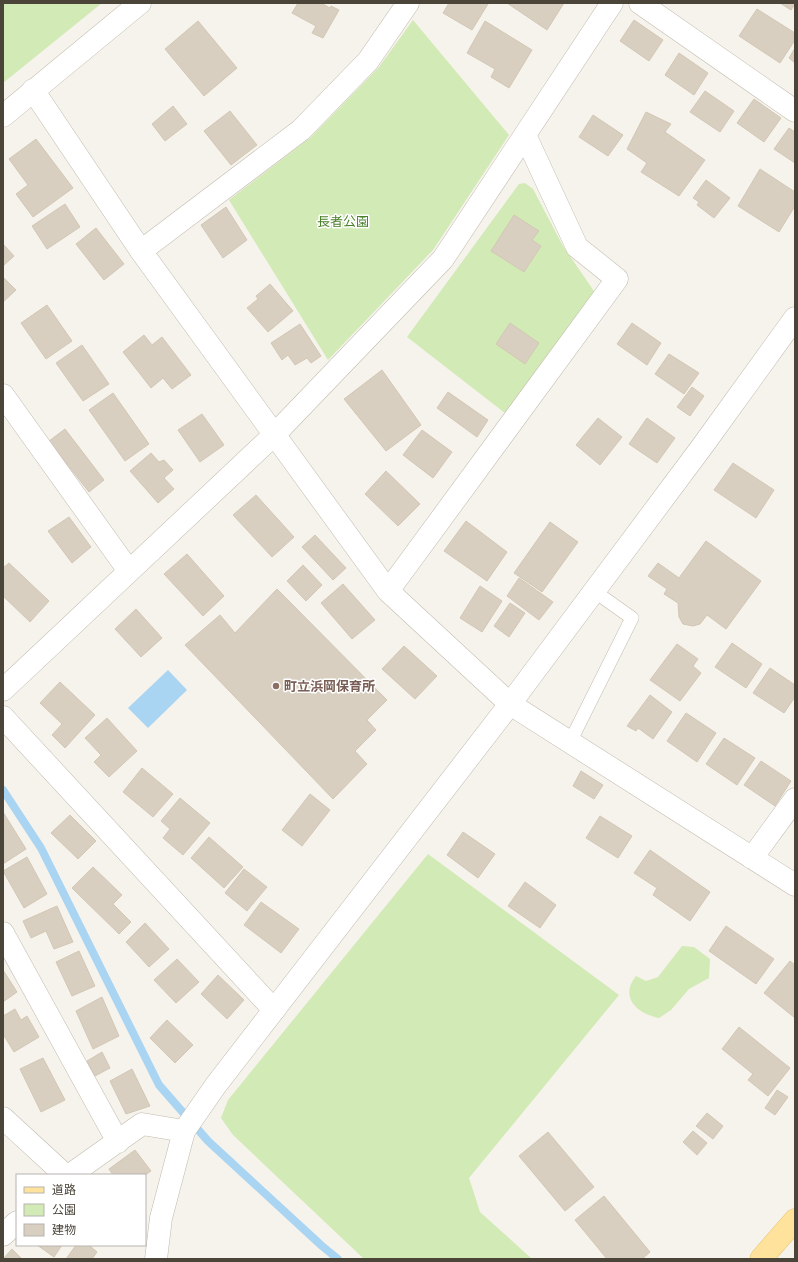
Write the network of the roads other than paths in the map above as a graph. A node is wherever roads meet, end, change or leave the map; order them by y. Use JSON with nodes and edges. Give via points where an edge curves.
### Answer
{"nodes":[{"id":1,"x":140,"y":3,"type":"edge"},
{"id":2,"x":408,"y":3,"type":"edge"},
{"id":3,"x":612,"y":3,"type":"edge"},
{"id":4,"x":640,"y":3,"type":"edge"},
{"id":5,"x":33,"y":90,"type":"junction"},
{"id":6,"x":795,"y":111,"type":"edge"},
{"id":7,"x":3,"y":116,"type":"edge"},
{"id":8,"x":525,"y":135,"type":"junction"},
{"id":9,"x":141,"y":251,"type":"junction"},
{"id":10,"x":795,"y":318,"type":"edge"},
{"id":11,"x":3,"y":395,"type":"edge"},
{"id":12,"x":275,"y":434,"type":"junction"},
{"id":13,"x":129,"y":571,"type":"junction"},
{"id":14,"x":388,"y":591,"type":"junction"},
{"id":15,"x":594,"y":591,"type":"junction"},
{"id":16,"x":3,"y":690,"type":"edge"},
{"id":17,"x":510,"y":704,"type":"junction"},
{"id":18,"x":3,"y":717,"type":"edge"},
{"id":19,"x":570,"y":742,"type":"junction"},
{"id":20,"x":795,"y":799,"type":"edge"},
{"id":21,"x":752,"y":858,"type":"junction"},
{"id":22,"x":795,"y":885,"type":"edge"},
{"id":23,"x":3,"y":933,"type":"edge"},
{"id":24,"x":274,"y":1010,"type":"junction"},
{"id":25,"x":3,"y":1118,"type":"edge"},
{"id":26,"x":184,"y":1131,"type":"junction"},
{"id":27,"x":118,"y":1142,"type":"junction"},
{"id":28,"x":64,"y":1174,"type":"edge"},
{"id":29,"x":71,"y":1174,"type":"edge"},
{"id":30,"x":795,"y":1220,"type":"edge"},
{"id":31,"x":16,"y":1223,"type":"edge"},
{"id":32,"x":3,"y":1235,"type":"edge"},
{"id":33,"x":156,"y":1259,"type":"edge"},
{"id":34,"x":761,"y":1259,"type":"edge"}],
"edges":[{"from":1,"to":5,"type":"street"},
{"from":2,"to":9,"type":"street","via":[[368,61],[301,130]]},
{"from":3,"to":8,"type":"street"},
{"from":4,"to":6,"type":"street"},
{"from":5,"to":7,"type":"street"},
{"from":5,"to":9,"type":"street"},
{"from":8,"to":12,"type":"street","via":[[443,259]]},
{"from":8,"to":14,"type":"street","via":[[577,247],[617,279]]},
{"from":9,"to":12,"type":"street"},
{"from":10,"to":15,"type":"street"},
{"from":11,"to":13,"type":"street"},
{"from":12,"to":13,"type":"street"},
{"from":12,"to":14,"type":"street"},
{"from":13,"to":16,"type":"street"},
{"from":14,"to":17,"type":"street"},
{"from":15,"to":17,"type":"street"},
{"from":15,"to":19,"type":"lane","via":[[632,618]]},
{"from":17,"to":19,"type":"street"},
{"from":17,"to":24,"type":"street"},
{"from":18,"to":24,"type":"street"},
{"from":19,"to":21,"type":"street"},
{"from":20,"to":21,"type":"street"},
{"from":21,"to":22,"type":"street"},
{"from":23,"to":27,"type":"street"},
{"from":24,"to":26,"type":"street"},
{"from":25,"to":28,"type":"street"},
{"from":26,"to":27,"type":"street","via":[[142,1124]]},
{"from":26,"to":33,"type":"street","via":[[161,1218]]},
{"from":27,"to":29,"type":"street"},
{"from":30,"to":34,"type":"main road"},
{"from":31,"to":32,"type":"street"}]}
